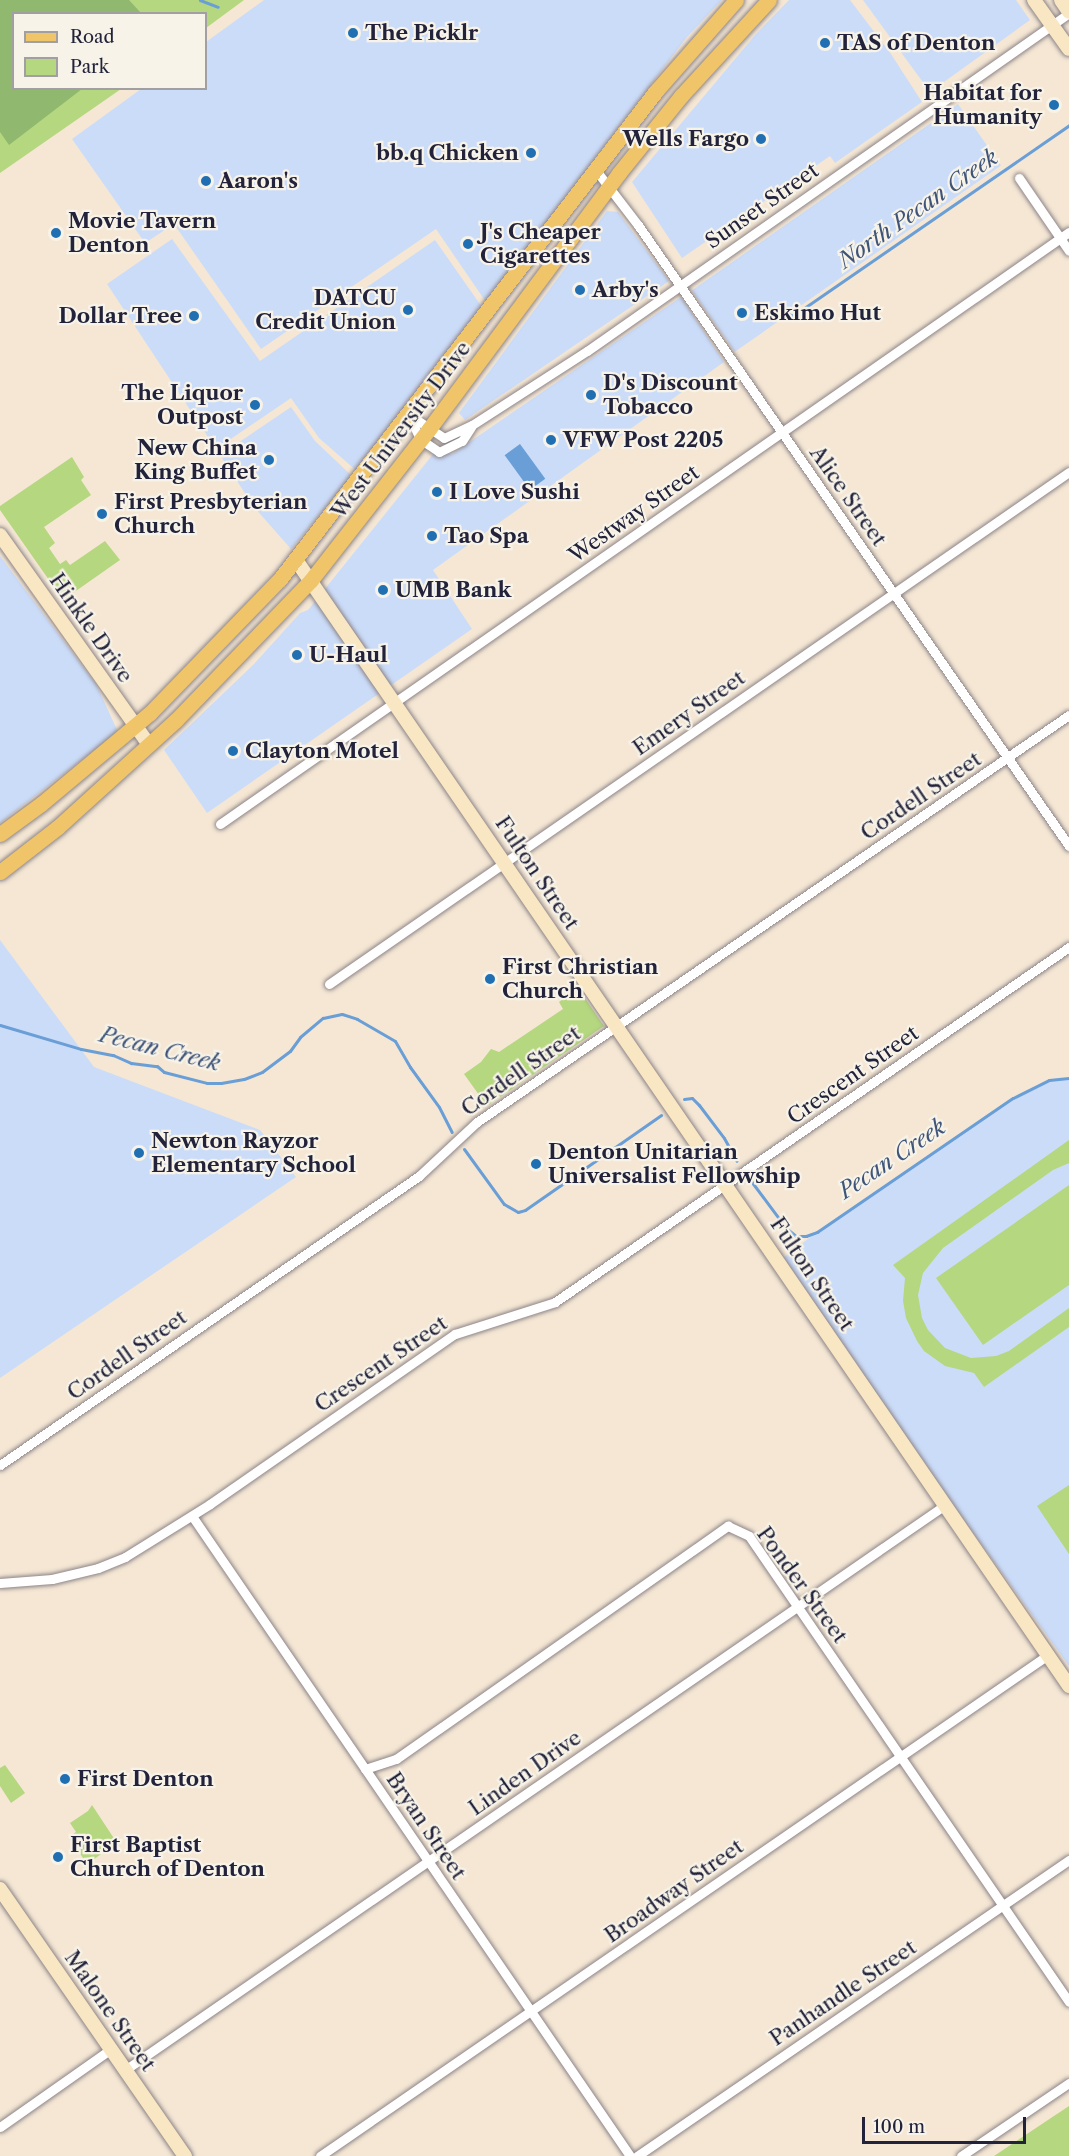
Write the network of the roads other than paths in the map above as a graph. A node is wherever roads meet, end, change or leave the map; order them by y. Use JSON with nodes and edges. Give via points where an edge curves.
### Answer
{"nodes":[{"id":1,"x":736,"y":0,"type":"edge"},
{"id":2,"x":769,"y":0,"type":"edge"},
{"id":3,"x":1034,"y":0,"type":"edge"},
{"id":4,"x":1061,"y":0,"type":"edge"},
{"id":5,"x":1069,"y":12,"type":"edge"},
{"id":6,"x":1051,"y":25,"type":"junction"},
{"id":7,"x":1069,"y":49,"type":"edge"},
{"id":8,"x":595,"y":169,"type":"junction"},
{"id":9,"x":1019,"y":178,"type":"dead end"},
{"id":10,"x":609,"y":187,"type":"junction"},
{"id":11,"x":1069,"y":232,"type":"edge"},
{"id":12,"x":1060,"y":238,"type":"junction"},
{"id":13,"x":1069,"y":251,"type":"edge"},
{"id":14,"x":680,"y":285,"type":"junction"},
{"id":15,"x":408,"y":414,"type":"junction"},
{"id":16,"x":472,"y":425,"type":"junction"},
{"id":17,"x":424,"y":434,"type":"junction"},
{"id":18,"x":782,"y":434,"type":"junction"},
{"id":19,"x":1069,"y":472,"type":"edge"},
{"id":20,"x":0,"y":535,"type":"edge"},
{"id":21,"x":296,"y":560,"type":"junction"},
{"id":22,"x":311,"y":580,"type":"junction"},
{"id":23,"x":893,"y":594,"type":"junction"},
{"id":24,"x":394,"y":702,"type":"junction"},
{"id":25,"x":1069,"y":715,"type":"edge"},
{"id":26,"x":134,"y":726,"type":"junction"},
{"id":27,"x":149,"y":745,"type":"junction"},
{"id":28,"x":1007,"y":759,"type":"junction"},
{"id":29,"x":220,"y":824,"type":"dead end"},
{"id":30,"x":0,"y":834,"type":"edge"},
{"id":31,"x":1069,"y":846,"type":"edge"},
{"id":32,"x":504,"y":862,"type":"junction"},
{"id":33,"x":0,"y":872,"type":"edge"},
{"id":34,"x":1069,"y":947,"type":"edge"},
{"id":35,"x":329,"y":984,"type":"dead end"},
{"id":36,"x":617,"y":1026,"type":"junction"},
{"id":37,"x":726,"y":1185,"type":"junction"},
{"id":38,"x":0,"y":1465,"type":"edge"},
{"id":39,"x":945,"y":1505,"type":"junction"},
{"id":40,"x":192,"y":1516,"type":"junction"},
{"id":41,"x":0,"y":1583,"type":"edge"},
{"id":42,"x":798,"y":1607,"type":"junction"},
{"id":43,"x":1048,"y":1655,"type":"junction"},
{"id":44,"x":1069,"y":1686,"type":"edge"},
{"id":45,"x":900,"y":1756,"type":"junction"},
{"id":46,"x":365,"y":1769,"type":"junction"},
{"id":47,"x":1069,"y":1860,"type":"edge"},
{"id":48,"x":428,"y":1862,"type":"junction"},
{"id":49,"x":0,"y":1889,"type":"edge"},
{"id":50,"x":1003,"y":1906,"type":"junction"},
{"id":51,"x":1069,"y":2002,"type":"edge"},
{"id":52,"x":530,"y":2011,"type":"junction"},
{"id":53,"x":111,"y":2049,"type":"junction"},
{"id":54,"x":125,"y":2070,"type":"junction"},
{"id":55,"x":1069,"y":2083,"type":"edge"},
{"id":56,"x":0,"y":2127,"type":"edge"},
{"id":57,"x":185,"y":2156,"type":"edge"},
{"id":58,"x":320,"y":2156,"type":"edge"},
{"id":59,"x":630,"y":2156,"type":"edge"},
{"id":60,"x":636,"y":2156,"type":"edge"},
{"id":61,"x":962,"y":2156,"type":"edge"}],
"edges":[{"from":1,"to":8,"type":"main road","name":"West University Drive","via":[[661,84]]},
{"from":2,"to":10,"type":"main road","name":"West University Drive","via":[[681,96]]},
{"from":3,"to":6,"type":"street"},
{"from":4,"to":5,"type":"street"},
{"from":5,"to":6,"type":"street","name":"Sunset Street"},
{"from":6,"to":7,"type":"street"},
{"from":6,"to":14,"type":"street","name":"Sunset Street"},
{"from":8,"to":10,"type":"street","name":"Alice Street"},
{"from":8,"to":15,"type":"main road","name":"West University Drive"},
{"from":9,"to":12,"type":"street"},
{"from":10,"to":14,"type":"street","name":"Alice Street"},
{"from":10,"to":17,"type":"main road","name":"West University Drive"},
{"from":11,"to":12,"type":"street","name":"Westway Street"},
{"from":12,"to":13,"type":"street"},
{"from":12,"to":18,"type":"street","name":"Westway Street"},
{"from":14,"to":16,"type":"street","name":"Sunset Street"},
{"from":14,"to":18,"type":"street","name":"Alice Street"},
{"from":15,"to":17,"type":"street"},
{"from":15,"to":21,"type":"main road","name":"West University Drive"},
{"from":16,"to":17,"type":"street","name":"Sunset Street","via":[[444,438]]},
{"from":16,"to":17,"type":"street","name":"Sunset Street","via":[[462,441],[439,452]]},
{"from":17,"to":22,"type":"main road","name":"West University Drive"},
{"from":18,"to":23,"type":"street","name":"Alice Street"},
{"from":18,"to":24,"type":"street","name":"Westway Street"},
{"from":19,"to":23,"type":"street","name":"Emery Street"},
{"from":20,"to":26,"type":"street","name":"Hinkle Drive"},
{"from":21,"to":22,"type":"street","name":"Fulton Street"},
{"from":21,"to":26,"type":"main road","name":"West University Drive"},
{"from":22,"to":24,"type":"street","name":"Fulton Street"},
{"from":22,"to":27,"type":"main road","name":"West University Drive"},
{"from":23,"to":28,"type":"street","name":"Alice Street"},
{"from":23,"to":32,"type":"street","name":"Emery Street"},
{"from":24,"to":29,"type":"street","name":"Westway Street"},
{"from":24,"to":32,"type":"street","name":"Fulton Street"},
{"from":25,"to":28,"type":"street","name":"Cordell Street"},
{"from":26,"to":27,"type":"street","name":"Hinkle Drive"},
{"from":26,"to":30,"type":"main road","name":"West University Drive"},
{"from":27,"to":33,"type":"main road","name":"West University Drive","via":[[58,828]]},
{"from":28,"to":31,"type":"street","name":"Alice Street"},
{"from":28,"to":36,"type":"street","name":"Cordell Street"},
{"from":32,"to":35,"type":"street","name":"Emery Street"},
{"from":32,"to":36,"type":"street","name":"Fulton Street"},
{"from":34,"to":37,"type":"street","name":"Crescent Street"},
{"from":36,"to":37,"type":"street","name":"Fulton Street"},
{"from":36,"to":38,"type":"street","name":"Cordell Street","via":[[477,1122],[419,1176]]},
{"from":37,"to":39,"type":"street","name":"Fulton Street"},
{"from":37,"to":40,"type":"street","name":"Crescent Street","via":[[555,1302],[455,1334]]},
{"from":39,"to":42,"type":"street","name":"Linden Drive"},
{"from":39,"to":43,"type":"street","name":"Fulton Street"},
{"from":40,"to":41,"type":"street","name":"Crescent Street","via":[[125,1557],[98,1568],[52,1579]]},
{"from":40,"to":46,"type":"street","name":"Bryan Street"},
{"from":42,"to":45,"type":"street","name":"Ponder Street"},
{"from":42,"to":46,"type":"street","name":"Ponder Street","via":[[749,1536],[728,1526],[396,1759]]},
{"from":42,"to":48,"type":"street","name":"Linden Drive"},
{"from":43,"to":44,"type":"street","name":"Fulton Street"},
{"from":43,"to":45,"type":"street","name":"Broadway Street"},
{"from":45,"to":50,"type":"street","name":"Ponder Street"},
{"from":45,"to":52,"type":"street","name":"Broadway Street"},
{"from":46,"to":48,"type":"street","name":"Bryan Street"},
{"from":47,"to":50,"type":"street","name":"Panhandle Street"},
{"from":48,"to":52,"type":"street","name":"Bryan Street"},
{"from":48,"to":54,"type":"street","name":"Linden Drive"},
{"from":49,"to":53,"type":"street","name":"Malone Street"},
{"from":50,"to":51,"type":"street","name":"Ponder Street"},
{"from":50,"to":60,"type":"street","name":"Panhandle Street"},
{"from":52,"to":58,"type":"street","name":"Broadway Street"},
{"from":52,"to":59,"type":"street","name":"Bryan Street"},
{"from":53,"to":54,"type":"street","name":"Malone Street"},
{"from":53,"to":56,"type":"street"},
{"from":54,"to":57,"type":"street","name":"Malone Street"},
{"from":55,"to":61,"type":"street"}]}
